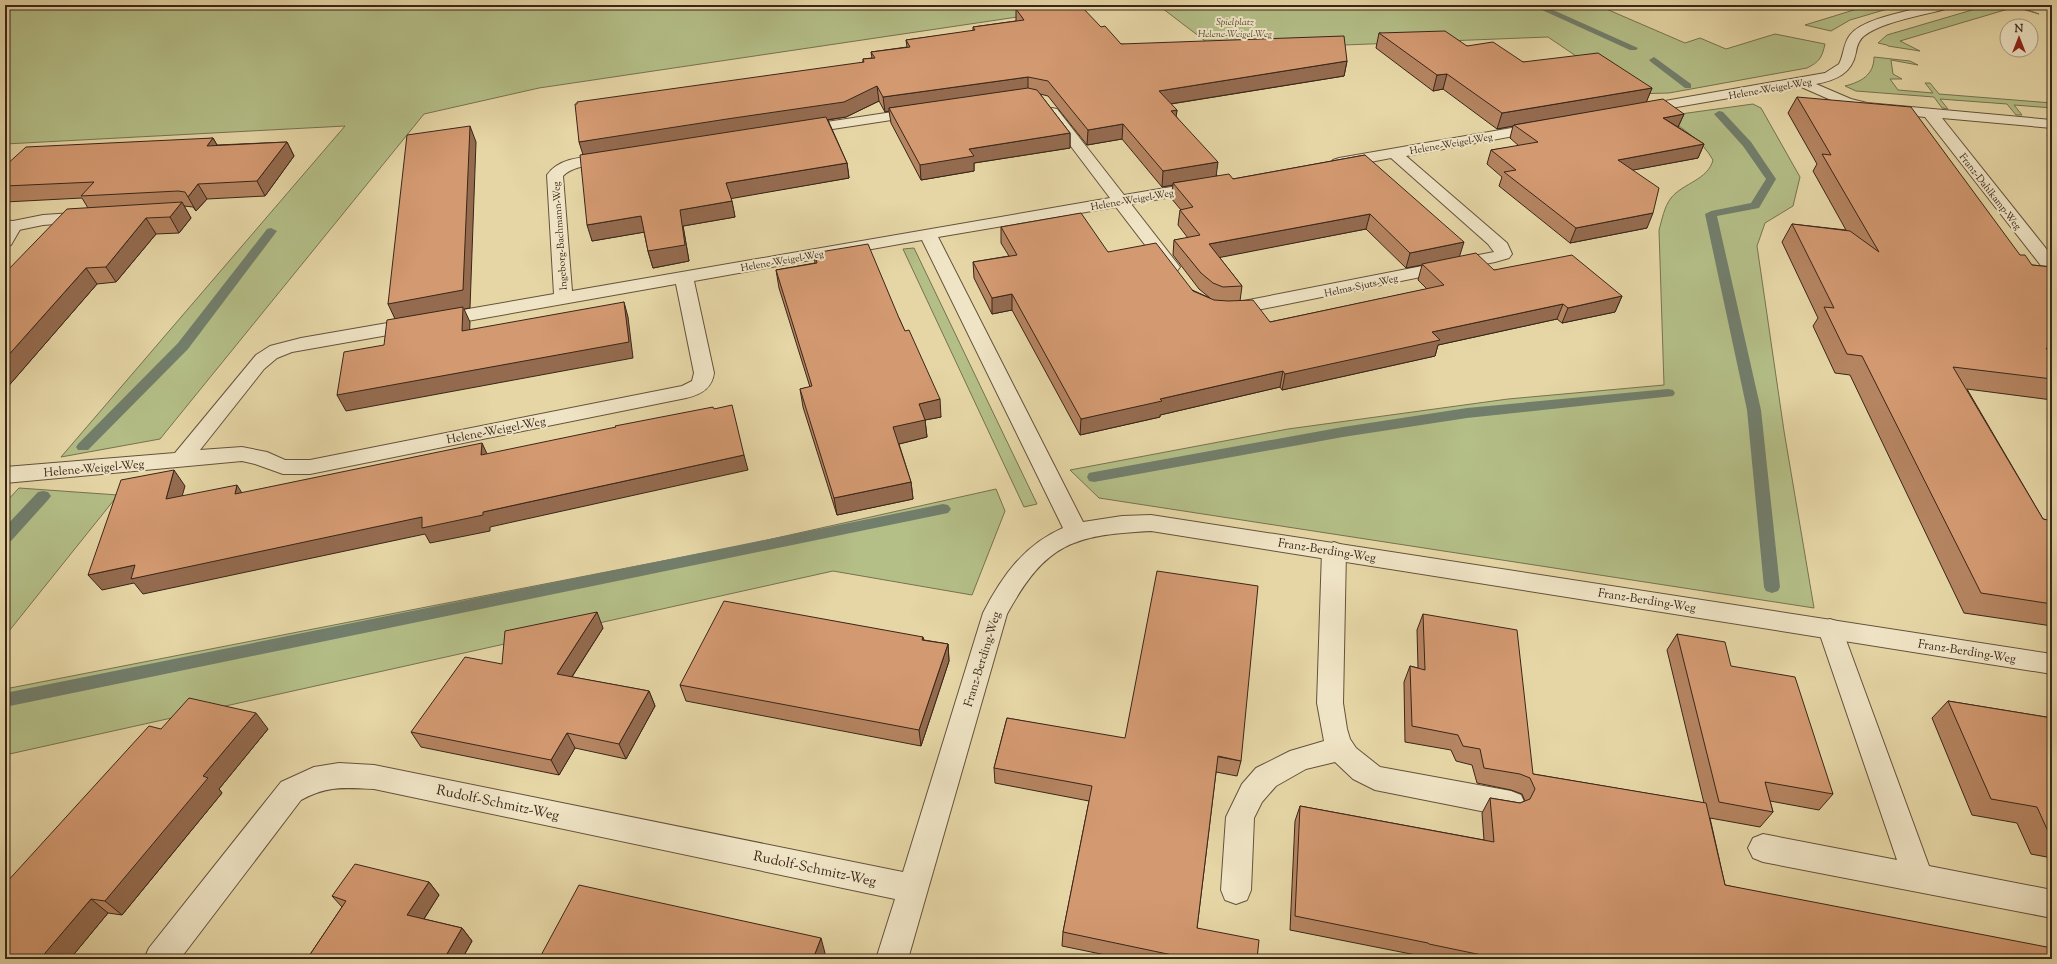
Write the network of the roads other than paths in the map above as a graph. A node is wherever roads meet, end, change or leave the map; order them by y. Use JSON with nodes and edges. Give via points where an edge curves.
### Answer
{"nodes":[{"id":1,"x":1945,"y":5,"type":"edge"},
{"id":2,"x":1801,"y":82,"type":"junction"},
{"id":3,"x":1043,"y":100,"type":"edge"},
{"id":4,"x":934,"y":110,"type":"edge"},
{"id":5,"x":1631,"y":112,"type":"edge"},
{"id":6,"x":1930,"y":113,"type":"junction"},
{"id":7,"x":2052,"y":124,"type":"edge"},
{"id":8,"x":1554,"y":125,"type":"edge"},
{"id":9,"x":785,"y":132,"type":"edge"},
{"id":10,"x":1394,"y":153,"type":"junction"},
{"id":11,"x":621,"y":157,"type":"edge"},
{"id":12,"x":1321,"y":166,"type":"edge"},
{"id":13,"x":1213,"y":185,"type":"edge"},
{"id":14,"x":1120,"y":201,"type":"junction"},
{"id":15,"x":107,"y":216,"type":"edge"},
{"id":16,"x":8,"y":231,"type":"edge"},
{"id":17,"x":928,"y":234,"type":"junction"},
{"id":18,"x":2052,"y":268,"type":"edge"},
{"id":19,"x":684,"y":278,"type":"junction"},
{"id":20,"x":1182,"y":282,"type":"edge"},
{"id":21,"x":563,"y":298,"type":"junction"},
{"id":22,"x":1210,"y":309,"type":"edge"},
{"id":23,"x":182,"y":459,"type":"junction"},
{"id":24,"x":5,"y":476,"type":"edge"},
{"id":25,"x":1076,"y":531,"type":"junction"},
{"id":26,"x":1334,"y":551,"type":"junction"},
{"id":27,"x":1830,"y":629,"type":"junction"},
{"id":28,"x":2052,"y":664,"type":"edge"},
{"id":29,"x":1340,"y":749,"type":"junction"},
{"id":30,"x":1511,"y":804,"type":"edge"},
{"id":31,"x":1764,"y":848,"type":"dead end"},
{"id":32,"x":1919,"y":879,"type":"junction"},
{"id":33,"x":914,"y":888,"type":"junction"},
{"id":34,"x":1236,"y":890,"type":"dead end"},
{"id":35,"x":2050,"y":904,"type":"dead end"},
{"id":36,"x":160,"y":959,"type":"edge"},
{"id":37,"x":892,"y":959,"type":"edge"}],
"edges":[{"from":1,"to":2,"type":"street","name":"Helene-Weigel-Weg","via":[[1860,32],[1852,40],[1847,63],[1840,72]]},
{"from":2,"to":5,"type":"street","name":"Helene-Weigel-Weg"},
{"from":2,"to":6,"type":"street","via":[[1848,103]]},
{"from":3,"to":14,"type":"street"},
{"from":4,"to":9,"type":"street"},
{"from":6,"to":7,"type":"street"},
{"from":6,"to":18,"type":"street","name":"Franz-Dahlkamp-Weg"},
{"from":8,"to":10,"type":"street","name":"Helene-Weigel-Weg"},
{"from":10,"to":12,"type":"street","name":"Helene-Weigel-Weg"},
{"from":10,"to":22,"type":"street","name":"Helma-Sjuts-Weg","via":[[1494,240],[1501,247],[1503,254],[1248,308],[1226,311]]},
{"from":11,"to":21,"type":"street","name":"Ingeborg-Bachmann-Weg","via":[[566,167],[558,170],[555,175]]},
{"from":13,"to":14,"type":"street","name":"Helene-Weigel-Weg"},
{"from":14,"to":17,"type":"street","name":"Helene-Weigel-Weg"},
{"from":14,"to":20,"type":"street"},
{"from":15,"to":16,"type":"street","via":[[43,220]]},
{"from":17,"to":19,"type":"street","name":"Helene-Weigel-Weg"},
{"from":17,"to":25,"type":"street"},
{"from":19,"to":21,"type":"street","name":"Helene-Weigel-Weg"},
{"from":19,"to":23,"type":"street","name":"Helene-Weigel-Weg","via":[[704,373],[698,388],[310,467],[283,467],[259,457],[242,454]]},
{"from":21,"to":23,"type":"street","name":"Helene-Weigel-Weg","via":[[278,349],[265,356],[257,365]]},
{"from":23,"to":24,"type":"street","name":"Helene-Weigel-Weg"},
{"from":25,"to":26,"type":"street","name":"Franz-Berding-Weg","via":[[1110,524],[1151,523]]},
{"from":25,"to":33,"type":"street","name":"Franz-Berding-Weg","via":[[1052,542],[1022,568],[995,612]]},
{"from":26,"to":27,"type":"street","name":"Franz-Berding-Weg"},
{"from":26,"to":29,"type":"street","via":[[1330,703],[1333,728]]},
{"from":27,"to":28,"type":"street","name":"Franz-Berding-Weg"},
{"from":27,"to":32,"type":"street"},
{"from":29,"to":30,"type":"street","via":[[1356,767],[1375,778]]},
{"from":29,"to":34,"type":"street","via":[[1300,759],[1266,777],[1252,793],[1240,817]]},
{"from":31,"to":32,"type":"street"},
{"from":32,"to":35,"type":"street"},
{"from":33,"to":36,"type":"street","name":"Rudolf-Schmitz-Weg","via":[[374,777],[339,775],[314,779],[291,791]]},
{"from":33,"to":37,"type":"street","name":"Franz-Berding-Weg"}]}
